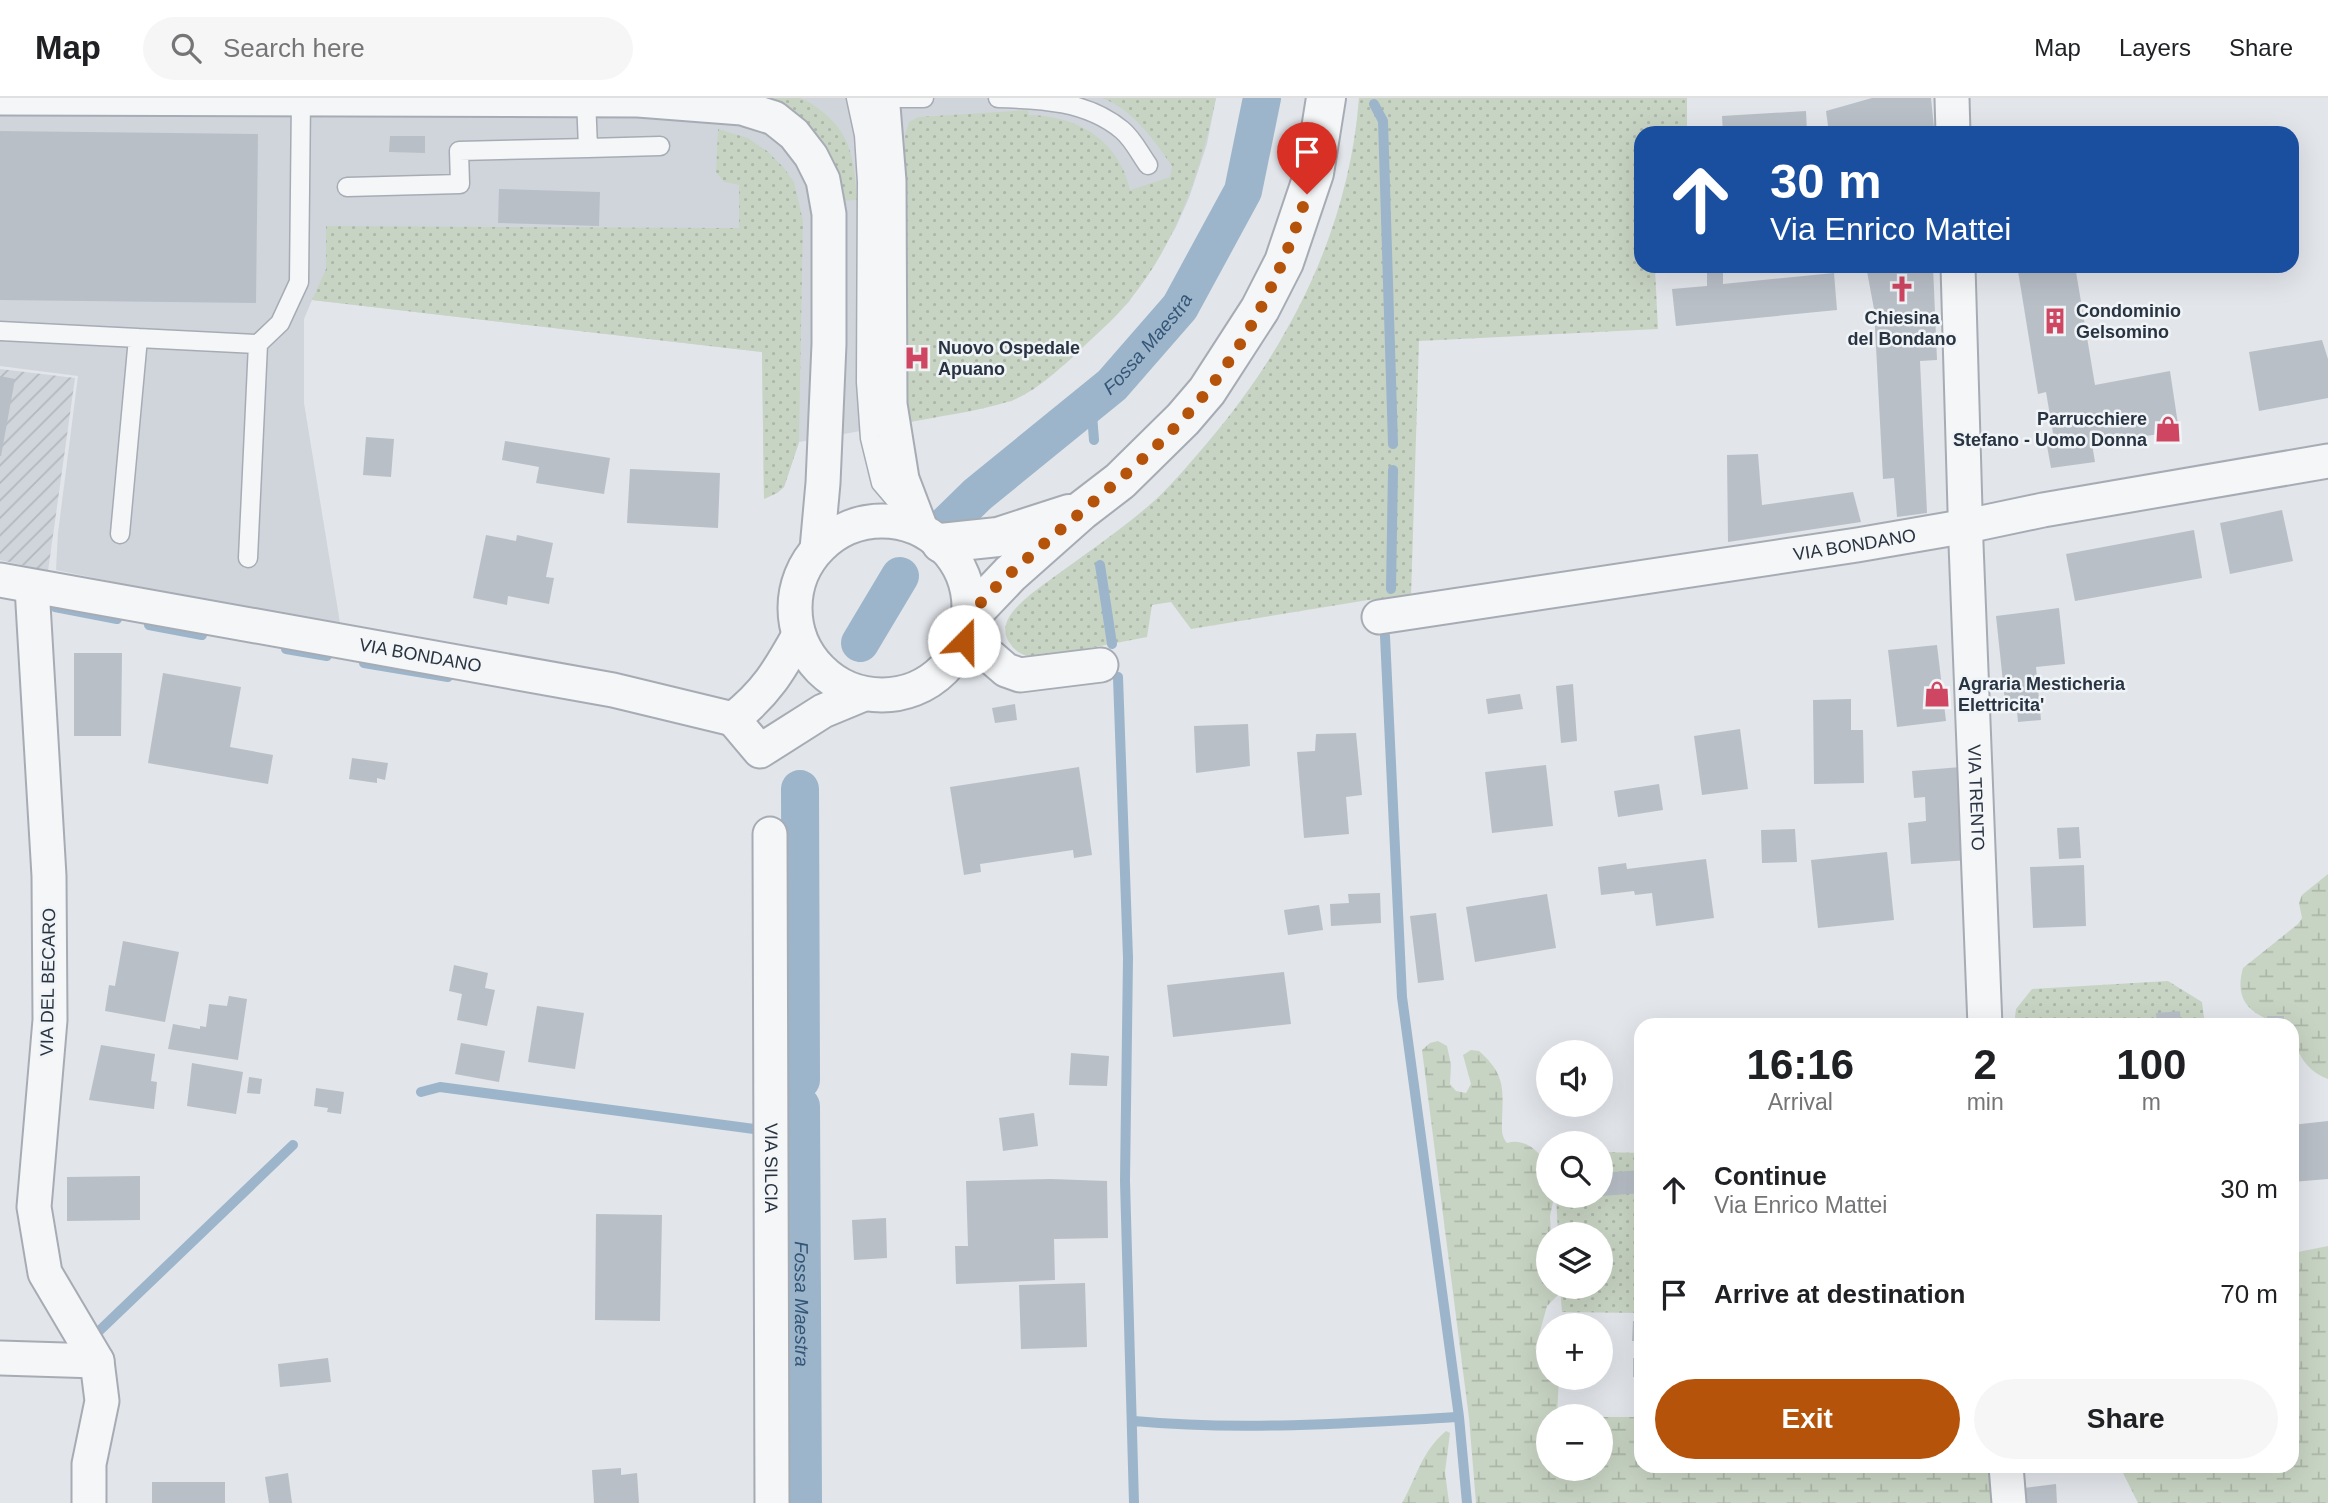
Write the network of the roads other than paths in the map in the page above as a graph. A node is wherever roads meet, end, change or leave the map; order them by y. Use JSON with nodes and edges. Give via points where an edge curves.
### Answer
{"nodes":[{"id":1,"x":856,"y":98,"type":"edge"},
{"id":2,"x":877,"y":98,"type":"edge"},
{"id":3,"x":924,"y":98,"type":"edge"},
{"id":4,"x":998,"y":98,"type":"edge"},
{"id":5,"x":1326,"y":98,"type":"edge"},
{"id":6,"x":1952,"y":98,"type":"edge"},
{"id":7,"x":0,"y":99,"type":"edge"},
{"id":8,"x":301,"y":99,"type":"edge"},
{"id":9,"x":586,"y":99,"type":"edge"},
{"id":10,"x":643,"y":99,"type":"edge"},
{"id":11,"x":1953,"y":126,"type":"edge"},
{"id":12,"x":660,"y":146,"type":"dead end"},
{"id":13,"x":588,"y":148,"type":"junction"},
{"id":14,"x":1148,"y":165,"type":"dead end"},
{"id":15,"x":347,"y":187,"type":"dead end"},
{"id":16,"x":1958,"y":273,"type":"edge"},
{"id":17,"x":0,"y":331,"type":"edge"},
{"id":18,"x":138,"y":338,"type":"junction"},
{"id":19,"x":258,"y":344,"type":"junction"},
{"id":20,"x":2328,"y":461,"type":"edge"},
{"id":21,"x":1081,"y":510,"type":"junction"},
{"id":22,"x":1967,"y":526,"type":"junction"},
{"id":23,"x":120,"y":534,"type":"dead end"},
{"id":24,"x":931,"y":536,"type":"junction"},
{"id":25,"x":817,"y":549,"type":"junction"},
{"id":26,"x":248,"y":558,"type":"dead end"},
{"id":27,"x":0,"y":580,"type":"edge"},
{"id":28,"x":32,"y":587,"type":"junction"},
{"id":29,"x":970,"y":617,"type":"junction"},
{"id":30,"x":1379,"y":618,"type":"dead end"},
{"id":31,"x":799,"y":635,"type":"junction"},
{"id":32,"x":1101,"y":665,"type":"dead end"},
{"id":33,"x":864,"y":694,"type":"junction"},
{"id":34,"x":733,"y":719,"type":"junction"},
{"id":35,"x":770,"y":834,"type":"dead end"},
{"id":36,"x":1985,"y":1018,"type":"edge"},
{"id":37,"x":0,"y":1358,"type":"edge"},
{"id":38,"x":97,"y":1361,"type":"junction"},
{"id":39,"x":2007,"y":1473,"type":"edge"},
{"id":40,"x":89,"y":1503,"type":"edge"},
{"id":41,"x":772,"y":1503,"type":"edge"},
{"id":42,"x":2009,"y":1503,"type":"edge"}],
"edges":[{"from":1,"to":24,"type":"lane","via":[[867,182],[870,438],[881,483]]},
{"from":2,"to":3,"type":"lane"},
{"from":2,"to":24,"type":"street","via":[[883,106],[889,181],[890,404],[902,479]]},
{"from":4,"to":14,"type":"lane","via":[[1069,104],[1098,115],[1124,131]]},
{"from":5,"to":21,"type":"street","via":[[1314,173],[1301,216],[1260,309],[1207,391],[1183,419],[1120,481]]},
{"from":6,"to":11,"type":"street"},
{"from":7,"to":8,"type":"street"},
{"from":8,"to":9,"type":"street"},
{"from":8,"to":19,"type":"lane","via":[[299,282],[280,323]]},
{"from":9,"to":10,"type":"street"},
{"from":9,"to":13,"type":"lane"},
{"from":10,"to":25,"type":"street","via":[[742,108],[774,118],[794,134],[823,180],[829,214],[829,344]]},
{"from":12,"to":13,"type":"lane"},
{"from":13,"to":15,"type":"lane","via":[[459,151],[460,184]]},
{"from":16,"to":22,"type":"street","name":"VIA TRENTO"},
{"from":17,"to":18,"type":"lane"},
{"from":18,"to":19,"type":"lane"},
{"from":18,"to":23,"type":"lane"},
{"from":19,"to":26,"type":"lane"},
{"from":20,"to":22,"type":"street","name":"VIA BONDANO"},
{"from":21,"to":24,"type":"street","via":[[998,537]]},
{"from":21,"to":29,"type":"street"},
{"from":22,"to":30,"type":"street","name":"VIA BONDANO"},
{"from":22,"to":36,"type":"street","name":"VIA TRENTO"},
{"from":24,"to":25,"type":"street","via":[[900,522],[877,520],[834,534]]},
{"from":24,"to":29,"type":"street","via":[[958,564],[968,589]]},
{"from":25,"to":31,"type":"street","via":[[796,590]]},
{"from":27,"to":28,"type":"street","name":"VIA BONDANO"},
{"from":28,"to":34,"type":"street","name":"VIA BONDANO","via":[[613,690]]},
{"from":28,"to":38,"type":"street","name":"VIA DEL BECARO","via":[[49,876],[50,1020],[34,1207],[46,1273]]},
{"from":29,"to":32,"type":"street","via":[[984,652],[1006,670],[1020,675]]},
{"from":29,"to":33,"type":"street","via":[[952,662],[934,679],[913,691]]},
{"from":31,"to":33,"type":"street","via":[[824,673]]},
{"from":31,"to":34,"type":"street","via":[[757,700]]},
{"from":33,"to":34,"type":"street","via":[[823,711],[760,751]]},
{"from":35,"to":41,"type":"street","name":"VIA SILCIA"},
{"from":37,"to":38,"type":"street"},
{"from":38,"to":40,"type":"street","name":"VIA DEL BECARO","via":[[102,1401],[89,1464]]},
{"from":39,"to":42,"type":"street"}]}
